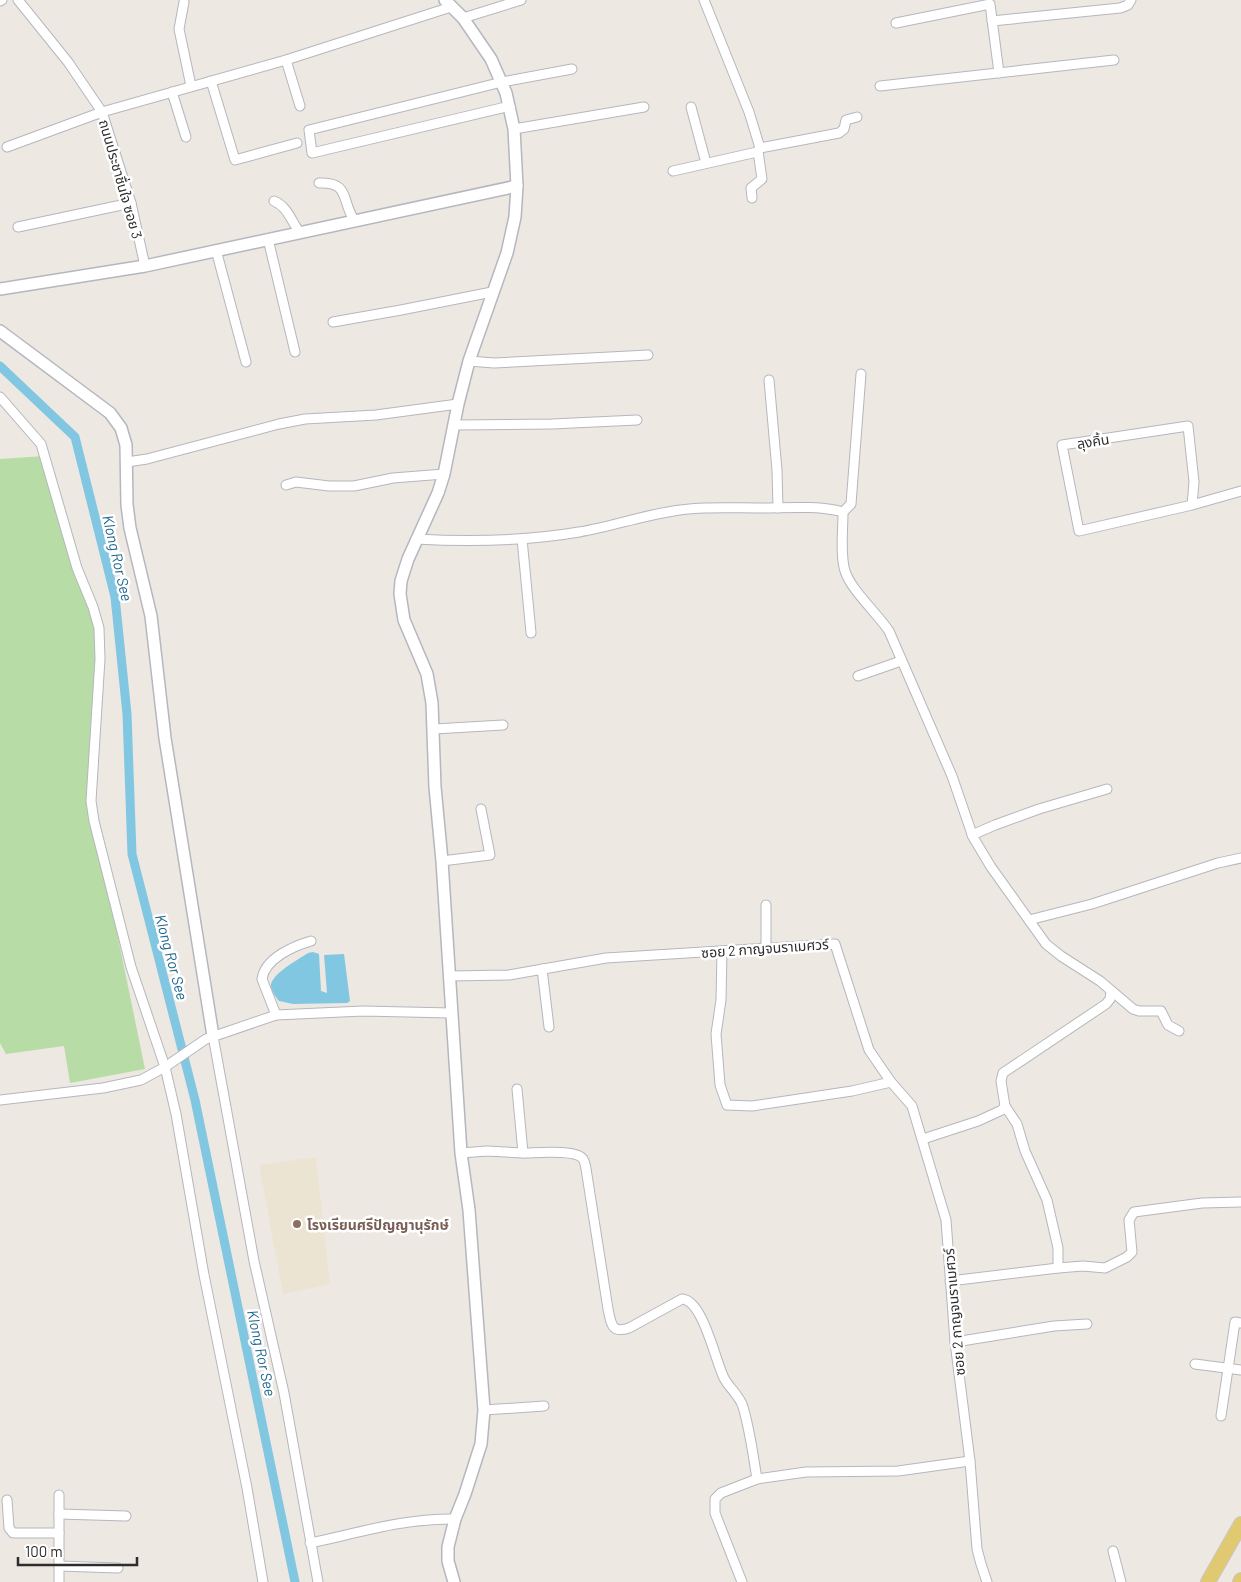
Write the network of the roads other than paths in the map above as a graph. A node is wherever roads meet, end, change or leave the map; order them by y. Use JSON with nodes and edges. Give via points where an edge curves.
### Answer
{"nodes":[{"id":1,"x":18,"y":0,"type":"edge"},
{"id":2,"x":521,"y":0,"type":"edge"},
{"id":3,"x":704,"y":0,"type":"edge"},
{"id":4,"x":1131,"y":0,"type":"edge"},
{"id":5,"x":184,"y":2,"type":"dead end"},
{"id":6,"x":448,"y":4,"type":"edge"},
{"id":7,"x":463,"y":18,"type":"junction"},
{"id":8,"x":992,"y":21,"type":"junction"},
{"id":9,"x":896,"y":23,"type":"dead end"},
{"id":10,"x":286,"y":60,"type":"junction"},
{"id":11,"x":1114,"y":60,"type":"dead end"},
{"id":12,"x":572,"y":69,"type":"dead end"},
{"id":13,"x":999,"y":73,"type":"junction"},
{"id":14,"x":211,"y":81,"type":"junction"},
{"id":15,"x":502,"y":82,"type":"junction"},
{"id":16,"x":191,"y":86,"type":"junction"},
{"id":17,"x":880,"y":86,"type":"dead end"},
{"id":18,"x":172,"y":92,"type":"junction"},
{"id":19,"x":300,"y":106,"type":"dead end"},
{"id":20,"x":510,"y":106,"type":"junction"},
{"id":21,"x":644,"y":107,"type":"dead end"},
{"id":22,"x":691,"y":108,"type":"dead end"},
{"id":23,"x":102,"y":112,"type":"junction"},
{"id":24,"x":857,"y":116,"type":"dead end"},
{"id":25,"x":514,"y":129,"type":"junction"},
{"id":26,"x":186,"y":137,"type":"dead end"},
{"id":27,"x":297,"y":143,"type":"dead end"},
{"id":28,"x":8,"y":146,"type":"dead end"},
{"id":29,"x":759,"y":150,"type":"junction"},
{"id":30,"x":706,"y":163,"type":"junction"},
{"id":31,"x":672,"y":171,"type":"dead end"},
{"id":32,"x":319,"y":184,"type":"dead end"},
{"id":33,"x":517,"y":186,"type":"junction"},
{"id":34,"x":752,"y":198,"type":"dead end"},
{"id":35,"x":274,"y":201,"type":"dead end"},
{"id":36,"x":131,"y":203,"type":"junction"},
{"id":37,"x":355,"y":221,"type":"junction"},
{"id":38,"x":18,"y":227,"type":"dead end"},
{"id":39,"x":300,"y":232,"type":"junction"},
{"id":40,"x":268,"y":239,"type":"junction"},
{"id":41,"x":216,"y":250,"type":"junction"},
{"id":42,"x":145,"y":266,"type":"junction"},
{"id":43,"x":0,"y":289,"type":"edge"},
{"id":44,"x":492,"y":292,"type":"junction"},
{"id":45,"x":333,"y":322,"type":"dead end"},
{"id":46,"x":0,"y":331,"type":"edge"},
{"id":47,"x":295,"y":352,"type":"dead end"},
{"id":48,"x":648,"y":355,"type":"dead end"},
{"id":49,"x":469,"y":360,"type":"junction"},
{"id":50,"x":246,"y":362,"type":"dead end"},
{"id":51,"x":861,"y":374,"type":"dead end"},
{"id":52,"x":769,"y":380,"type":"dead end"},
{"id":53,"x":0,"y":397,"type":"edge"},
{"id":54,"x":458,"y":404,"type":"junction"},
{"id":55,"x":637,"y":420,"type":"dead end"},
{"id":56,"x":454,"y":425,"type":"junction"},
{"id":57,"x":127,"y":462,"type":"junction"},
{"id":58,"x":444,"y":474,"type":"junction"},
{"id":59,"x":286,"y":485,"type":"dead end"},
{"id":60,"x":1241,"y":491,"type":"edge"},
{"id":61,"x":1192,"y":506,"type":"junction"},
{"id":62,"x":778,"y":508,"type":"junction"},
{"id":63,"x":843,"y":512,"type":"junction"},
{"id":64,"x":522,"y":538,"type":"junction"},
{"id":65,"x":416,"y":539,"type":"junction"},
{"id":66,"x":531,"y":633,"type":"dead end"},
{"id":67,"x":901,"y":661,"type":"junction"},
{"id":68,"x":858,"y":676,"type":"dead end"},
{"id":69,"x":503,"y":725,"type":"dead end"},
{"id":70,"x":434,"y":729,"type":"junction"},
{"id":71,"x":1107,"y":789,"type":"dead end"},
{"id":72,"x":481,"y":809,"type":"dead end"},
{"id":73,"x":972,"y":836,"type":"junction"},
{"id":74,"x":1241,"y":858,"type":"edge"},
{"id":75,"x":442,"y":860,"type":"junction"},
{"id":76,"x":766,"y":905,"type":"dead end"},
{"id":77,"x":1029,"y":920,"type":"junction"},
{"id":78,"x":311,"y":941,"type":"dead end"},
{"id":79,"x":766,"y":948,"type":"junction"},
{"id":80,"x":722,"y":951,"type":"junction"},
{"id":81,"x":542,"y":969,"type":"junction"},
{"id":82,"x":449,"y":976,"type":"junction"},
{"id":83,"x":1111,"y":992,"type":"junction"},
{"id":84,"x":451,"y":1013,"type":"junction"},
{"id":85,"x":276,"y":1015,"type":"junction"},
{"id":86,"x":549,"y":1028,"type":"dead end"},
{"id":87,"x":1179,"y":1031,"type":"dead end"},
{"id":88,"x":210,"y":1037,"type":"junction"},
{"id":89,"x":167,"y":1066,"type":"junction"},
{"id":90,"x":891,"y":1082,"type":"junction"},
{"id":91,"x":517,"y":1089,"type":"dead end"},
{"id":92,"x":0,"y":1100,"type":"edge"},
{"id":93,"x":1005,"y":1106,"type":"junction"},
{"id":94,"x":923,"y":1140,"type":"junction"},
{"id":95,"x":461,"y":1153,"type":"junction"},
{"id":96,"x":523,"y":1153,"type":"junction"},
{"id":97,"x":1241,"y":1202,"type":"edge"},
{"id":98,"x":1058,"y":1268,"type":"junction"},
{"id":99,"x":950,"y":1281,"type":"junction"},
{"id":100,"x":1241,"y":1323,"type":"edge"},
{"id":101,"x":1087,"y":1324,"type":"dead end"},
{"id":102,"x":955,"y":1342,"type":"junction"},
{"id":103,"x":1195,"y":1364,"type":"dead end"},
{"id":104,"x":1228,"y":1368,"type":"junction"},
{"id":105,"x":1241,"y":1370,"type":"edge"},
{"id":106,"x":544,"y":1406,"type":"dead end"},
{"id":107,"x":484,"y":1410,"type":"junction"},
{"id":108,"x":1221,"y":1416,"type":"dead end"},
{"id":109,"x":970,"y":1461,"type":"junction"},
{"id":110,"x":757,"y":1479,"type":"junction"},
{"id":111,"x":59,"y":1495,"type":"dead end"},
{"id":112,"x":7,"y":1500,"type":"dead end"},
{"id":113,"x":60,"y":1514,"type":"junction"},
{"id":114,"x":126,"y":1516,"type":"dead end"},
{"id":115,"x":455,"y":1519,"type":"junction"},
{"id":116,"x":1241,"y":1524,"type":"edge"},
{"id":117,"x":59,"y":1533,"type":"junction"},
{"id":118,"x":310,"y":1543,"type":"junction"},
{"id":119,"x":1114,"y":1551,"type":"dead end"},
{"id":120,"x":59,"y":1566,"type":"junction"},
{"id":121,"x":118,"y":1568,"type":"dead end"},
{"id":122,"x":59,"y":1582,"type":"edge"},
{"id":123,"x":264,"y":1582,"type":"edge"},
{"id":124,"x":318,"y":1582,"type":"edge"},
{"id":125,"x":454,"y":1582,"type":"edge"},
{"id":126,"x":742,"y":1582,"type":"edge"},
{"id":127,"x":987,"y":1582,"type":"edge"},
{"id":128,"x":1121,"y":1582,"type":"edge"},
{"id":129,"x":1208,"y":1582,"type":"edge"}],
"edges":[{"from":1,"to":23,"type":"street","name":"ถนนประชาชื่นใจ ซอย 3","via":[[68,62]]},
{"from":2,"to":7,"type":"street"},
{"from":3,"to":29,"type":"street","via":[[749,112]]},
{"from":4,"to":8,"type":"street","via":[[1120,8]]},
{"from":5,"to":16,"type":"street","via":[[179,29]]},
{"from":6,"to":7,"type":"street"},
{"from":6,"to":10,"type":"street"},
{"from":7,"to":15,"type":"street","via":[[491,59]]},
{"from":8,"to":9,"type":"street","via":[[990,4]]},
{"from":8,"to":13,"type":"street"},
{"from":10,"to":14,"type":"street"},
{"from":10,"to":19,"type":"street"},
{"from":11,"to":13,"type":"street"},
{"from":12,"to":15,"type":"street"},
{"from":13,"to":17,"type":"street"},
{"from":14,"to":16,"type":"street"},
{"from":14,"to":27,"type":"street","via":[[235,160]]},
{"from":15,"to":20,"type":"street"},
{"from":15,"to":20,"type":"street","via":[[309,130],[312,153]]},
{"from":16,"to":18,"type":"street"},
{"from":18,"to":23,"type":"street"},
{"from":18,"to":26,"type":"street"},
{"from":20,"to":25,"type":"street"},
{"from":21,"to":25,"type":"street"},
{"from":22,"to":30,"type":"street"},
{"from":23,"to":28,"type":"street"},
{"from":23,"to":36,"type":"street","name":"ถนนประชาชื่นใจ ซอย 3"},
{"from":24,"to":29,"type":"street","via":[[846,120],[844,129],[839,133]]},
{"from":25,"to":33,"type":"street"},
{"from":29,"to":30,"type":"street"},
{"from":29,"to":34,"type":"street","via":[[762,179],[751,188]]},
{"from":30,"to":31,"type":"street"},
{"from":32,"to":37,"type":"street","via":[[342,189]]},
{"from":33,"to":37,"type":"street"},
{"from":33,"to":44,"type":"street","via":[[509,245]]},
{"from":35,"to":39,"type":"street","via":[[287,210]]},
{"from":36,"to":38,"type":"street"},
{"from":36,"to":42,"type":"street","name":"ถนนประชาชื่นใจ ซอย 3"},
{"from":37,"to":39,"type":"street"},
{"from":39,"to":40,"type":"street"},
{"from":40,"to":41,"type":"street"},
{"from":40,"to":47,"type":"street"},
{"from":41,"to":42,"type":"street"},
{"from":41,"to":50,"type":"street"},
{"from":42,"to":43,"type":"street"},
{"from":44,"to":45,"type":"street"},
{"from":44,"to":49,"type":"street"},
{"from":46,"to":57,"type":"street","via":[[110,413],[123,433]]},
{"from":48,"to":49,"type":"street","via":[[494,363]]},
{"from":49,"to":54,"type":"street"},
{"from":51,"to":63,"type":"street","via":[[851,504]]},
{"from":52,"to":62,"type":"street"},
{"from":53,"to":89,"type":"street","via":[[41,444],[77,568],[94,607],[99,628],[100,659],[91,801],[94,821],[131,967]]},
{"from":54,"to":56,"type":"street"},
{"from":54,"to":57,"type":"street","via":[[376,415],[305,419]]},
{"from":55,"to":56,"type":"street"},
{"from":56,"to":58,"type":"street"},
{"from":57,"to":88,"type":"street","via":[[130,528],[151,616],[164,738]]},
{"from":58,"to":59,"type":"street","via":[[393,478],[354,486],[296,482]]},
{"from":58,"to":65,"type":"street"},
{"from":60,"to":61,"type":"street","name":"ลุงคิ้น"},
{"from":61,"to":61,"type":"street","name":"ลุงคิ้น","via":[[1079,532],[1062,445],[1188,426],[1194,482]]},
{"from":62,"to":63,"type":"street"},
{"from":62,"to":64,"type":"street","via":[[676,511],[589,530]]},
{"from":63,"to":67,"type":"street","via":[[847,577],[889,631]]},
{"from":64,"to":65,"type":"street"},
{"from":64,"to":66,"type":"street"},
{"from":65,"to":70,"type":"street","via":[[403,573],[400,600],[404,620],[427,674]]},
{"from":67,"to":68,"type":"street"},
{"from":67,"to":73,"type":"street","via":[[958,791]]},
{"from":69,"to":70,"type":"street"},
{"from":70,"to":75,"type":"street","via":[[435,788]]},
{"from":71,"to":73,"type":"street","via":[[1039,809]]},
{"from":72,"to":75,"type":"street","via":[[490,855]]},
{"from":73,"to":77,"type":"street","via":[[990,867]]},
{"from":74,"to":77,"type":"street"},
{"from":75,"to":82,"type":"street"},
{"from":76,"to":79,"type":"street"},
{"from":77,"to":83,"type":"street","via":[[1046,944]]},
{"from":78,"to":85,"type":"street","via":[[287,949],[263,975]]},
{"from":79,"to":80,"type":"street","name":"ซอย 2 กาญจนราเมศวร์"},
{"from":79,"to":90,"type":"street","name":"ซอย 2 กาญจนราเมศวร์","via":[[835,944],[869,1050]]},
{"from":80,"to":81,"type":"street","name":"ซอย 2 กาญจนราเมศวร์","via":[[606,958]]},
{"from":80,"to":90,"type":"street","via":[[721,1000],[716,1034],[720,1085],[727,1105],[752,1106]]},
{"from":81,"to":82,"type":"street","name":"ซอย 2 กาญจนราเมศวร์","via":[[509,975]]},
{"from":81,"to":86,"type":"street"},
{"from":82,"to":84,"type":"street"},
{"from":83,"to":87,"type":"street","via":[[1136,1010],[1161,1011],[1168,1025]]},
{"from":83,"to":93,"type":"street","via":[[1106,1004],[1005,1071],[1001,1081]]},
{"from":84,"to":85,"type":"street","via":[[363,1011]]},
{"from":84,"to":95,"type":"street"},
{"from":85,"to":88,"type":"street"},
{"from":88,"to":89,"type":"street"},
{"from":88,"to":118,"type":"street","via":[[254,1261],[284,1393]]},
{"from":89,"to":92,"type":"street","via":[[129,1083]]},
{"from":89,"to":123,"type":"street"},
{"from":90,"to":94,"type":"street","name":"ซอย 2 กาญจนราเมศวร์","via":[[912,1106]]},
{"from":91,"to":96,"type":"street"},
{"from":93,"to":94,"type":"street","via":[[1000,1112]]},
{"from":93,"to":98,"type":"street","via":[[1017,1124],[1050,1209],[1058,1248]]},
{"from":94,"to":99,"type":"street","name":"ซอย 2 กาญจนราเมศวร์","via":[[946,1220]]},
{"from":95,"to":96,"type":"street"},
{"from":95,"to":107,"type":"street","via":[[469,1210]]},
{"from":96,"to":110,"type":"street","via":[[569,1153],[583,1159],[608,1308],[616,1330],[629,1328],[682,1299],[693,1304],[724,1378],[743,1404]]},
{"from":97,"to":98,"type":"street","via":[[1202,1203],[1134,1212],[1129,1220],[1133,1250],[1127,1257],[1105,1268]]},
{"from":98,"to":99,"type":"street"},
{"from":99,"to":102,"type":"street","name":"ซอย 2 กาญจนราเมศวร์"},
{"from":100,"to":104,"type":"street","via":[[1235,1322]]},
{"from":101,"to":102,"type":"street"},
{"from":102,"to":109,"type":"street","name":"ซอย 2 กาญจนราเมศวร์"},
{"from":103,"to":104,"type":"street"},
{"from":104,"to":105,"type":"street"},
{"from":104,"to":108,"type":"street"},
{"from":106,"to":107,"type":"street"},
{"from":107,"to":115,"type":"street","via":[[480,1444]]},
{"from":109,"to":110,"type":"street","via":[[898,1471],[814,1471]]},
{"from":109,"to":127,"type":"street","name":"ซอย 2 กาญจนราเมศวร์","via":[[977,1548]]},
{"from":110,"to":126,"type":"street","via":[[721,1493],[714,1504],[716,1517]]},
{"from":111,"to":113,"type":"street"},
{"from":112,"to":117,"type":"street","via":[[9,1528],[13,1533]]},
{"from":113,"to":114,"type":"street"},
{"from":113,"to":117,"type":"street"},
{"from":115,"to":118,"type":"street","via":[[380,1526]]},
{"from":115,"to":125,"type":"street","via":[[448,1552]]},
{"from":116,"to":129,"type":"main road"},
{"from":117,"to":120,"type":"street"},
{"from":118,"to":124,"type":"street"},
{"from":119,"to":128,"type":"street"},
{"from":120,"to":121,"type":"street"},
{"from":120,"to":122,"type":"street"}]}
